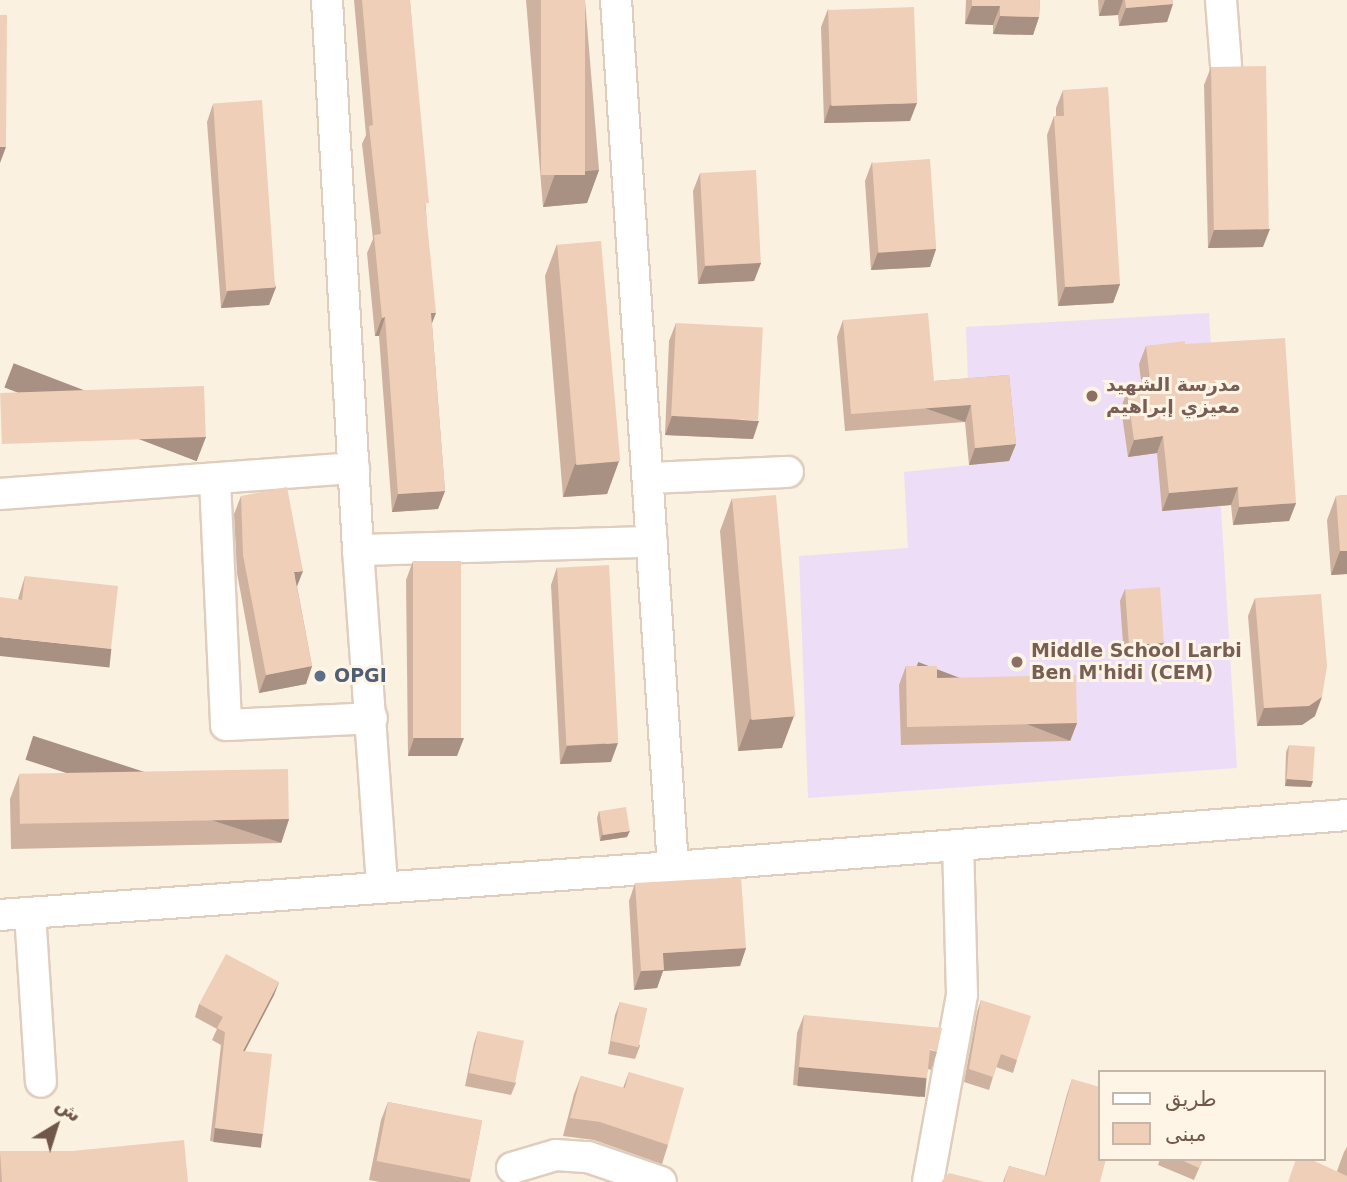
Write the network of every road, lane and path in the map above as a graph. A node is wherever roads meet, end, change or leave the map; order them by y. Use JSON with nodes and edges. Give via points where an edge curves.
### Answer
{"nodes":[{"id":1,"x":327,"y":0,"type":"edge"},
{"id":2,"x":617,"y":0,"type":"edge"},
{"id":3,"x":1221,"y":0,"type":"edge"},
{"id":4,"x":1226,"y":65,"type":"edge"},
{"id":5,"x":354,"y":468,"type":"junction"},
{"id":6,"x":788,"y":472,"type":"dead end"},
{"id":7,"x":648,"y":478,"type":"junction"},
{"id":8,"x":215,"y":480,"type":"junction"},
{"id":9,"x":0,"y":494,"type":"edge"},
{"id":10,"x":652,"y":542,"type":"junction"},
{"id":11,"x":358,"y":550,"type":"junction"},
{"id":12,"x":372,"y":718,"type":"junction"},
{"id":13,"x":1347,"y":815,"type":"edge"},
{"id":14,"x":958,"y":845,"type":"junction"},
{"id":15,"x":673,"y":867,"type":"junction"},
{"id":16,"x":382,"y":886,"type":"junction"},
{"id":17,"x":30,"y":913,"type":"junction"},
{"id":18,"x":0,"y":915,"type":"edge"},
{"id":19,"x":41,"y":1082,"type":"dead end"},
{"id":20,"x":512,"y":1168,"type":"dead end"},
{"id":21,"x":661,"y":1182,"type":"edge"},
{"id":22,"x":928,"y":1182,"type":"edge"}],
"edges":[{"from":1,"to":5,"type":"street"},
{"from":2,"to":7,"type":"street"},
{"from":3,"to":4,"type":"street"},
{"from":5,"to":8,"type":"street"},
{"from":5,"to":11,"type":"street"},
{"from":6,"to":7,"type":"street"},
{"from":7,"to":10,"type":"street"},
{"from":8,"to":9,"type":"street"},
{"from":8,"to":12,"type":"street","via":[[226,725]]},
{"from":10,"to":11,"type":"street"},
{"from":10,"to":15,"type":"street"},
{"from":11,"to":12,"type":"street"},
{"from":12,"to":16,"type":"street"},
{"from":13,"to":14,"type":"street"},
{"from":14,"to":15,"type":"street"},
{"from":14,"to":22,"type":"street","via":[[962,995]]},
{"from":15,"to":16,"type":"street"},
{"from":16,"to":17,"type":"street"},
{"from":17,"to":18,"type":"street"},
{"from":17,"to":19,"type":"street"},
{"from":20,"to":21,"type":"street","via":[[555,1155],[588,1157]]}]}
